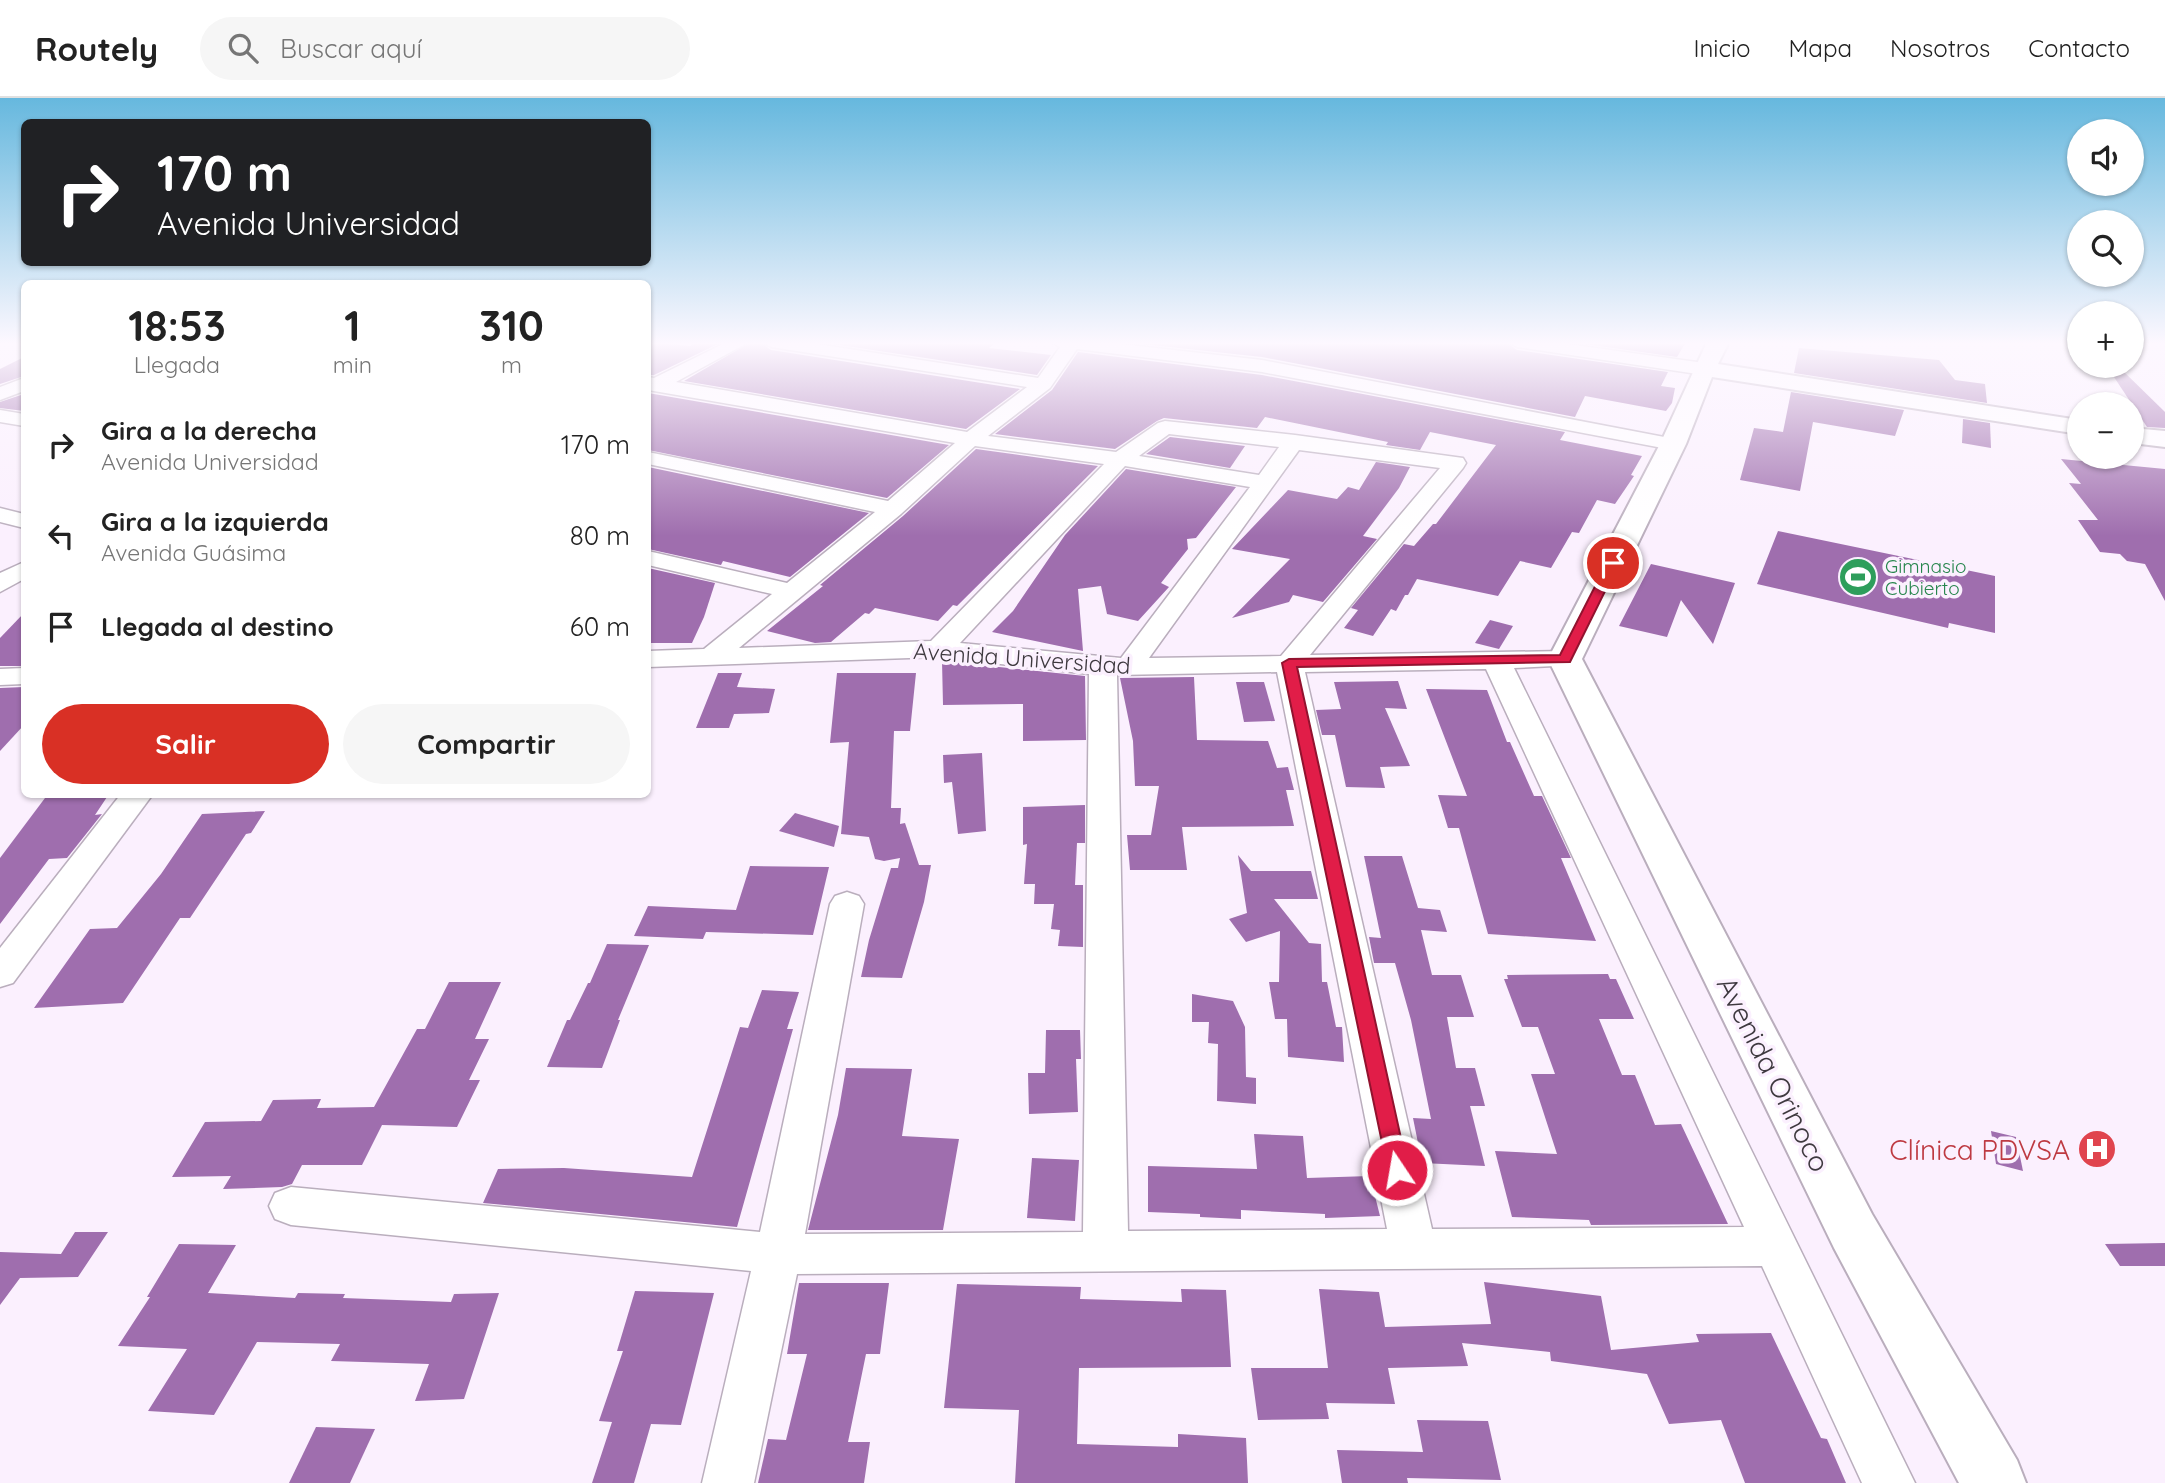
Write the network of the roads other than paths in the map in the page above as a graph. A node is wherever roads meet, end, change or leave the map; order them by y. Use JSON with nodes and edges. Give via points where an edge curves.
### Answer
{"nodes":[{"id":1,"x":782,"y":407,"type":"edge"},
{"id":2,"x":1013,"y":407,"type":"edge"},
{"id":3,"x":1476,"y":407,"type":"edge"},
{"id":4,"x":1688,"y":407,"type":"edge"},
{"id":5,"x":1947,"y":407,"type":"edge"},
{"id":6,"x":0,"y":415,"type":"edge"},
{"id":7,"x":21,"y":419,"type":"edge"},
{"id":8,"x":2067,"y":425,"type":"edge"},
{"id":9,"x":2144,"y":437,"type":"edge"},
{"id":10,"x":972,"y":438,"type":"junction"},
{"id":11,"x":2165,"y":439,"type":"edge"},
{"id":12,"x":1296,"y":441,"type":"junction"},
{"id":13,"x":1673,"y":444,"type":"junction"},
{"id":14,"x":651,"y":459,"type":"edge"},
{"id":15,"x":1120,"y":459,"type":"junction"},
{"id":16,"x":1266,"y":482,"type":"junction"},
{"id":17,"x":892,"y":509,"type":"junction"},
{"id":18,"x":0,"y":516,"type":"edge"},
{"id":19,"x":21,"y":520,"type":"edge"},
{"id":20,"x":651,"y":559,"type":"edge"},
{"id":21,"x":21,"y":571,"type":"edge"},
{"id":22,"x":0,"y":584,"type":"edge"},
{"id":23,"x":791,"y":591,"type":"junction"},
{"id":24,"x":939,"y":649,"type":"junction"},
{"id":25,"x":710,"y":658,"type":"junction"},
{"id":26,"x":651,"y":659,"type":"edge"},
{"id":27,"x":1565,"y":659,"type":"junction"},
{"id":28,"x":1496,"y":660,"type":"junction"},
{"id":29,"x":1289,"y":663,"type":"junction"},
{"id":30,"x":1116,"y":666,"type":"junction"},
{"id":31,"x":21,"y":676,"type":"edge"},
{"id":32,"x":0,"y":677,"type":"edge"},
{"id":33,"x":135,"y":798,"type":"edge"},
{"id":34,"x":847,"y":904,"type":"dead end"},
{"id":35,"x":0,"y":974,"type":"edge"},
{"id":36,"x":290,"y":1206,"type":"dead end"},
{"id":37,"x":1776,"y":1246,"type":"junction"},
{"id":38,"x":1414,"y":1250,"type":"junction"},
{"id":39,"x":1106,"y":1252,"type":"junction"},
{"id":40,"x":778,"y":1254,"type":"junction"},
{"id":41,"x":728,"y":1483,"type":"edge"},
{"id":42,"x":1889,"y":1483,"type":"edge"},
{"id":43,"x":1994,"y":1483,"type":"edge"}],
"edges":[{"from":1,"to":10,"type":"street"},
{"from":2,"to":10,"type":"street"},
{"from":3,"to":13,"type":"street"},
{"from":4,"to":13,"type":"main road"},
{"from":5,"to":8,"type":"main road"},
{"from":6,"to":7,"type":"street"},
{"from":9,"to":11,"type":"main road"},
{"from":10,"to":15,"type":"street"},
{"from":10,"to":17,"type":"street"},
{"from":12,"to":15,"type":"street","via":[[1165,427]]},
{"from":12,"to":16,"type":"street"},
{"from":12,"to":29,"type":"street","via":[[1455,463]]},
{"from":13,"to":27,"type":"main road"},
{"from":14,"to":17,"type":"street"},
{"from":15,"to":16,"type":"street"},
{"from":15,"to":24,"type":"street"},
{"from":16,"to":30,"type":"street"},
{"from":17,"to":23,"type":"street"},
{"from":18,"to":19,"type":"street"},
{"from":20,"to":23,"type":"street"},
{"from":21,"to":22,"type":"street"},
{"from":23,"to":25,"type":"street"},
{"from":24,"to":25,"type":"street","name":"Avenida Universidad"},
{"from":24,"to":30,"type":"street","name":"Avenida Universidad"},
{"from":25,"to":26,"type":"street","name":"Avenida Universidad"},
{"from":27,"to":28,"type":"street","name":"Avenida Universidad"},
{"from":27,"to":43,"type":"main road","name":"Avenida Orinoco","via":[[1853,1231]]},
{"from":28,"to":29,"type":"street","name":"Avenida Universidad"},
{"from":28,"to":37,"type":"street"},
{"from":29,"to":30,"type":"street","name":"Avenida Universidad"},
{"from":29,"to":38,"type":"street"},
{"from":30,"to":39,"type":"street"},
{"from":31,"to":32,"type":"street"},
{"from":33,"to":35,"type":"street"},
{"from":34,"to":40,"type":"street"},
{"from":36,"to":40,"type":"street"},
{"from":37,"to":38,"type":"street"},
{"from":37,"to":42,"type":"street"},
{"from":38,"to":39,"type":"street"},
{"from":39,"to":40,"type":"street"},
{"from":40,"to":41,"type":"street"}]}
